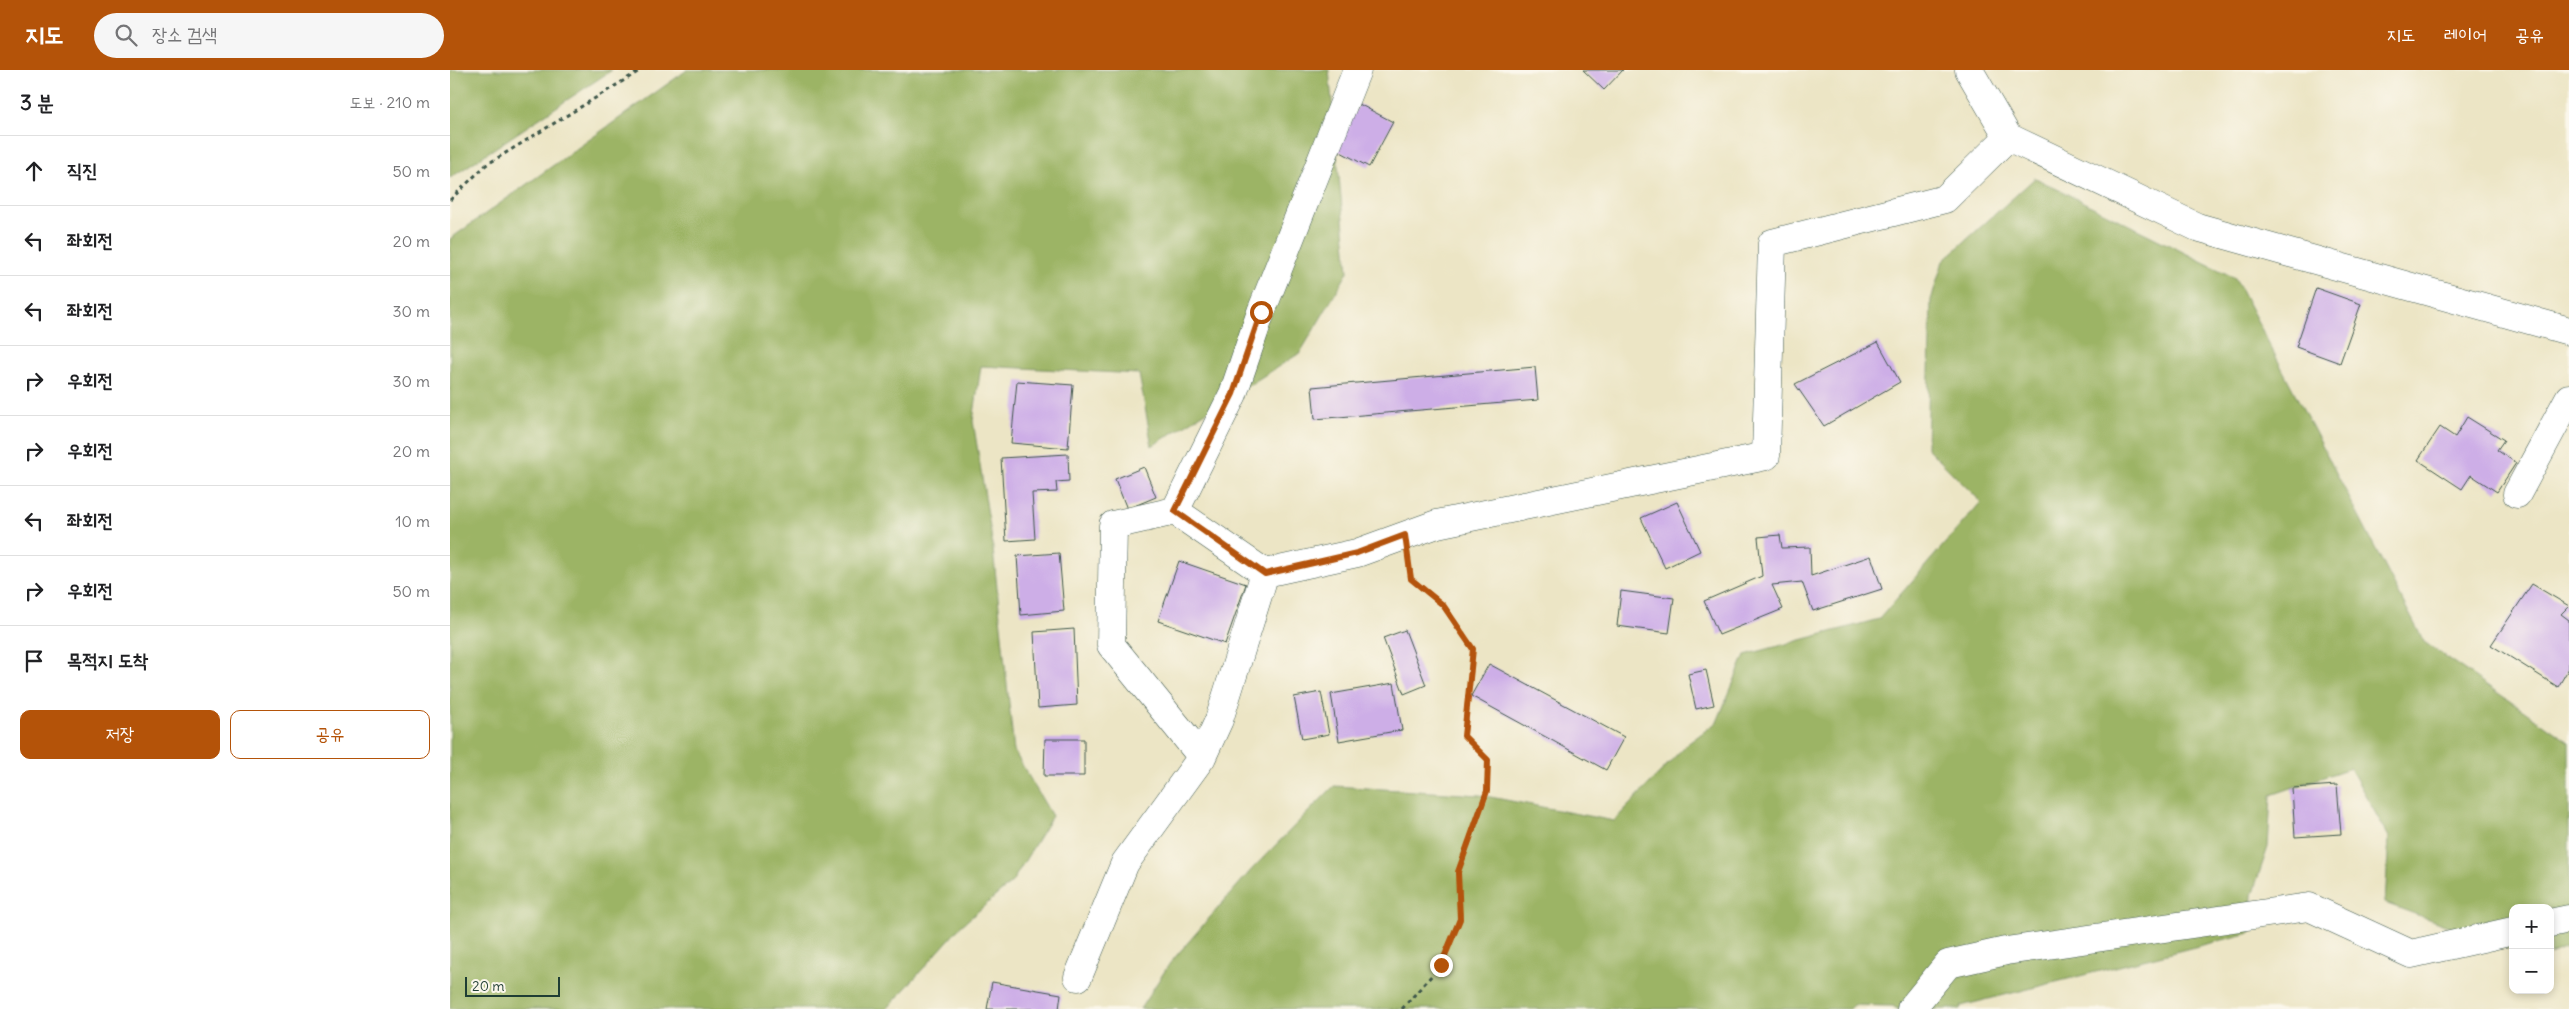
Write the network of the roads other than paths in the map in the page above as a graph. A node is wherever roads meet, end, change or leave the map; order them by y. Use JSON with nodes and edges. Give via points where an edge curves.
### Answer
{"nodes":[{"id":1,"x":1357,"y":70,"type":"edge"},
{"id":2,"x":1969,"y":70,"type":"edge"},
{"id":3,"x":2008,"y":137,"type":"junction"},
{"id":4,"x":2569,"y":331,"type":"edge"},
{"id":5,"x":2569,"y":398,"type":"edge"},
{"id":6,"x":2517,"y":494,"type":"dead end"},
{"id":7,"x":1175,"y":511,"type":"junction"},
{"id":8,"x":1265,"y":574,"type":"junction"},
{"id":9,"x":1202,"y":757,"type":"junction"},
{"id":10,"x":2569,"y":919,"type":"edge"},
{"id":11,"x":2554,"y":922,"type":"edge"},
{"id":12,"x":2509,"y":933,"type":"edge"},
{"id":13,"x":1078,"y":977,"type":"dead end"},
{"id":14,"x":1911,"y":1009,"type":"edge"}],
"edges":[{"from":1,"to":7,"type":"street","via":[[1261,312],[1233,394]]},
{"from":2,"to":3,"type":"street"},
{"from":3,"to":4,"type":"street","via":[[2197,227]]},
{"from":3,"to":8,"type":"street","via":[[1945,199],[1772,243],[1766,456],[1437,524],[1357,553]]},
{"from":5,"to":6,"type":"street"},
{"from":7,"to":8,"type":"street"},
{"from":7,"to":9,"type":"street","via":[[1114,525],[1111,645]]},
{"from":8,"to":9,"type":"street","via":[[1219,720]]},
{"from":9,"to":13,"type":"street","via":[[1125,863]]},
{"from":10,"to":11,"type":"street"},
{"from":12,"to":14,"type":"street","via":[[2411,954],[2309,907],[2006,952],[1948,964]]}]}
